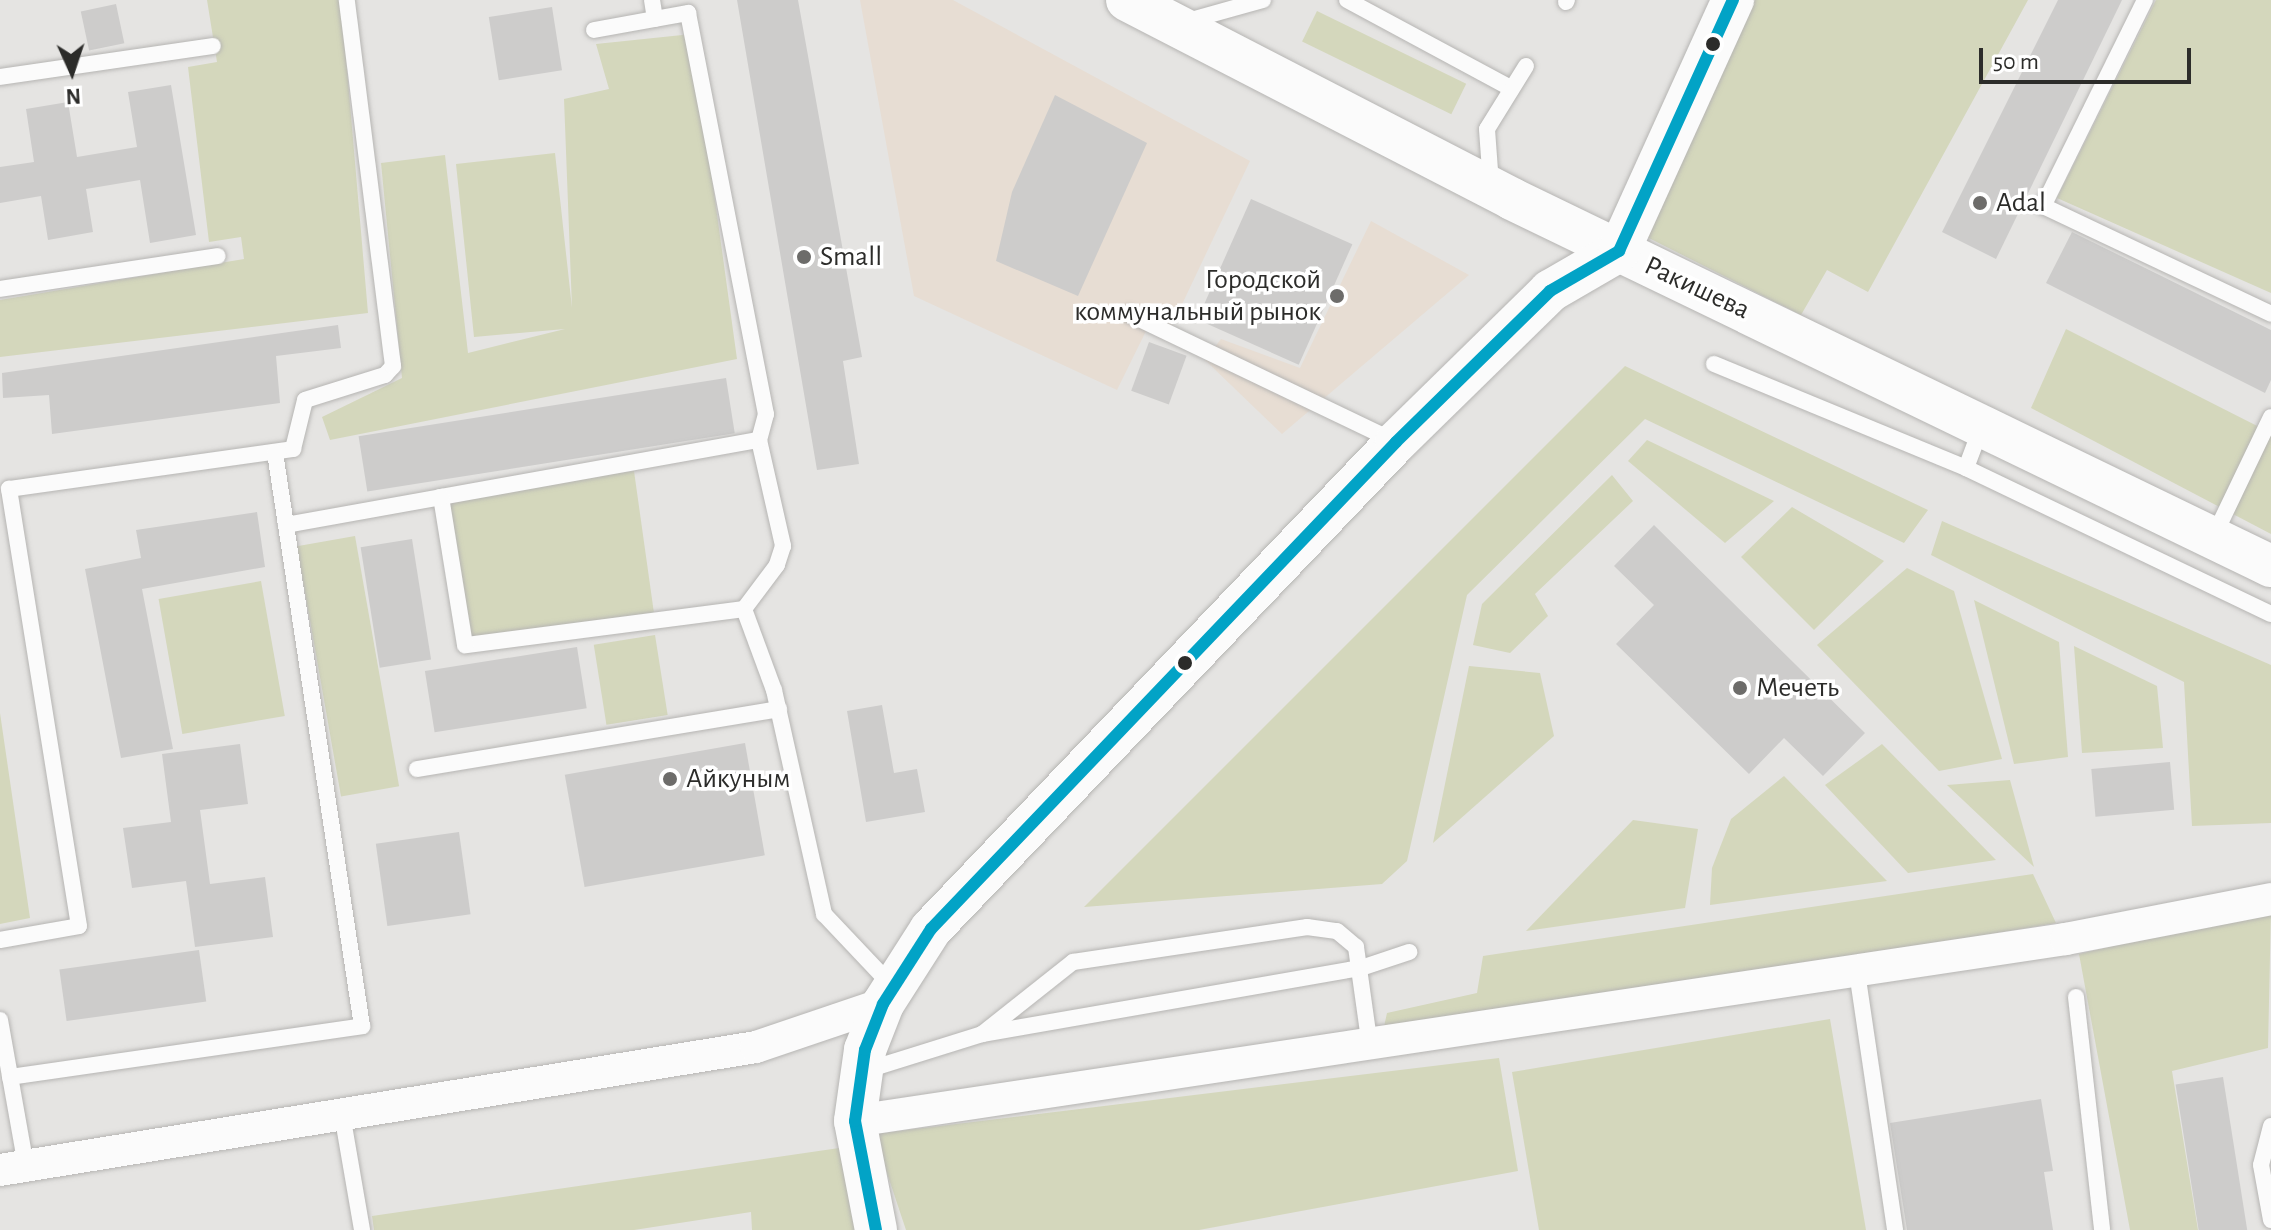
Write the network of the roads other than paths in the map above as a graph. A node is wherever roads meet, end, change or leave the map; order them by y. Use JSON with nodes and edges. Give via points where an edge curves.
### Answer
{"nodes":[{"id":1,"x":347,"y":0,"type":"edge"},
{"id":2,"x":652,"y":0,"type":"edge"},
{"id":3,"x":1127,"y":0,"type":"edge"},
{"id":4,"x":1263,"y":0,"type":"edge"},
{"id":5,"x":1347,"y":0,"type":"edge"},
{"id":6,"x":1733,"y":0,"type":"edge"},
{"id":7,"x":2145,"y":0,"type":"edge"},
{"id":8,"x":655,"y":19,"type":"junction"},
{"id":9,"x":1176,"y":24,"type":"junction"},
{"id":10,"x":594,"y":30,"type":"dead end"},
{"id":11,"x":213,"y":46,"type":"dead end"},
{"id":12,"x":1526,"y":66,"type":"dead end"},
{"id":13,"x":0,"y":77,"type":"edge"},
{"id":14,"x":1512,"y":89,"type":"junction"},
{"id":15,"x":1491,"y":186,"type":"junction"},
{"id":16,"x":1619,"y":251,"type":"junction"},
{"id":17,"x":218,"y":256,"type":"dead end"},
{"id":18,"x":0,"y":289,"type":"edge"},
{"id":19,"x":1129,"y":314,"type":"dead end"},
{"id":20,"x":2271,"y":314,"type":"edge"},
{"id":21,"x":1714,"y":364,"type":"dead end"},
{"id":22,"x":2271,"y":417,"type":"edge"},
{"id":23,"x":1981,"y":427,"type":"junction"},
{"id":24,"x":759,"y":440,"type":"junction"},
{"id":25,"x":1396,"y":442,"type":"junction"},
{"id":26,"x":275,"y":453,"type":"junction"},
{"id":27,"x":1966,"y":468,"type":"junction"},
{"id":28,"x":441,"y":497,"type":"junction"},
{"id":29,"x":286,"y":525,"type":"junction"},
{"id":30,"x":2213,"y":538,"type":"junction"},
{"id":31,"x":2271,"y":566,"type":"edge"},
{"id":32,"x":744,"y":609,"type":"junction"},
{"id":33,"x":2271,"y":614,"type":"edge"},
{"id":34,"x":779,"y":709,"type":"junction"},
{"id":35,"x":417,"y":769,"type":"dead end"},
{"id":36,"x":2271,"y":899,"type":"edge"},
{"id":37,"x":0,"y":940,"type":"edge"},
{"id":38,"x":1409,"y":952,"type":"dead end"},
{"id":39,"x":1361,"y":968,"type":"junction"},
{"id":40,"x":1857,"y":972,"type":"junction"},
{"id":41,"x":888,"y":996,"type":"junction"},
{"id":42,"x":2076,"y":997,"type":"dead end"},
{"id":43,"x":0,"y":1020,"type":"edge"},
{"id":44,"x":982,"y":1034,"type":"junction"},
{"id":45,"x":1370,"y":1047,"type":"junction"},
{"id":46,"x":862,"y":1072,"type":"junction"},
{"id":47,"x":10,"y":1077,"type":"junction"},
{"id":48,"x":342,"y":1114,"type":"junction"},
{"id":49,"x":855,"y":1121,"type":"junction"},
{"id":50,"x":2271,"y":1126,"type":"edge"},
{"id":51,"x":13,"y":1168,"type":"edge"},
{"id":52,"x":2271,"y":1220,"type":"edge"},
{"id":53,"x":362,"y":1230,"type":"edge"},
{"id":54,"x":876,"y":1230,"type":"edge"},
{"id":55,"x":1895,"y":1230,"type":"edge"},
{"id":56,"x":2102,"y":1230,"type":"edge"}],
"edges":[{"from":1,"to":26,"type":"lane","via":[[393,366],[385,375],[305,400],[298,442]]},
{"from":2,"to":8,"type":"lane"},
{"from":3,"to":9,"type":"street","name":"Ракишева"},
{"from":4,"to":9,"type":"lane"},
{"from":5,"to":14,"type":"lane"},
{"from":6,"to":16,"type":"street"},
{"from":7,"to":20,"type":"lane","via":[[2043,206]]},
{"from":8,"to":10,"type":"lane"},
{"from":8,"to":24,"type":"lane","via":[[688,13],[766,414]]},
{"from":9,"to":15,"type":"street","name":"Ракишева"},
{"from":11,"to":13,"type":"lane"},
{"from":12,"to":14,"type":"lane"},
{"from":14,"to":15,"type":"lane","via":[[1487,129]]},
{"from":15,"to":16,"type":"street","name":"Ракишева"},
{"from":16,"to":23,"type":"street","name":"Ракишева"},
{"from":16,"to":25,"type":"street","via":[[1550,291]]},
{"from":17,"to":18,"type":"lane"},
{"from":19,"to":25,"type":"lane"},
{"from":21,"to":27,"type":"lane"},
{"from":22,"to":30,"type":"lane"},
{"from":23,"to":27,"type":"lane"},
{"from":23,"to":30,"type":"street","name":"Ракишева"},
{"from":24,"to":28,"type":"lane"},
{"from":24,"to":32,"type":"lane","via":[[783,546],[777,565]]},
{"from":25,"to":41,"type":"street","via":[[931,929]]},
{"from":26,"to":29,"type":"lane"},
{"from":26,"to":37,"type":"lane","via":[[9,489],[79,926]]},
{"from":27,"to":33,"type":"lane"},
{"from":28,"to":29,"type":"lane"},
{"from":28,"to":32,"type":"lane","via":[[465,645]]},
{"from":29,"to":47,"type":"lane","via":[[362,1026]]},
{"from":30,"to":31,"type":"street","name":"Ракишева"},
{"from":32,"to":34,"type":"lane"},
{"from":34,"to":35,"type":"lane"},
{"from":34,"to":41,"type":"lane","via":[[824,914]]},
{"from":36,"to":40,"type":"street"},
{"from":38,"to":39,"type":"lane"},
{"from":39,"to":44,"type":"lane"},
{"from":39,"to":44,"type":"lane","via":[[1346,936],[1307,927],[1087,958],[1053,973]]},
{"from":39,"to":45,"type":"lane"},
{"from":40,"to":45,"type":"street"},
{"from":40,"to":55,"type":"lane"},
{"from":41,"to":46,"type":"street"},
{"from":41,"to":48,"type":"street","via":[[756,1047]]},
{"from":42,"to":56,"type":"lane"},
{"from":43,"to":47,"type":"lane"},
{"from":44,"to":46,"type":"lane"},
{"from":45,"to":49,"type":"street"},
{"from":46,"to":49,"type":"street"},
{"from":47,"to":51,"type":"lane"},
{"from":48,"to":51,"type":"street"},
{"from":48,"to":53,"type":"lane"},
{"from":49,"to":54,"type":"street"},
{"from":50,"to":52,"type":"lane","via":[[2261,1165]]}]}
